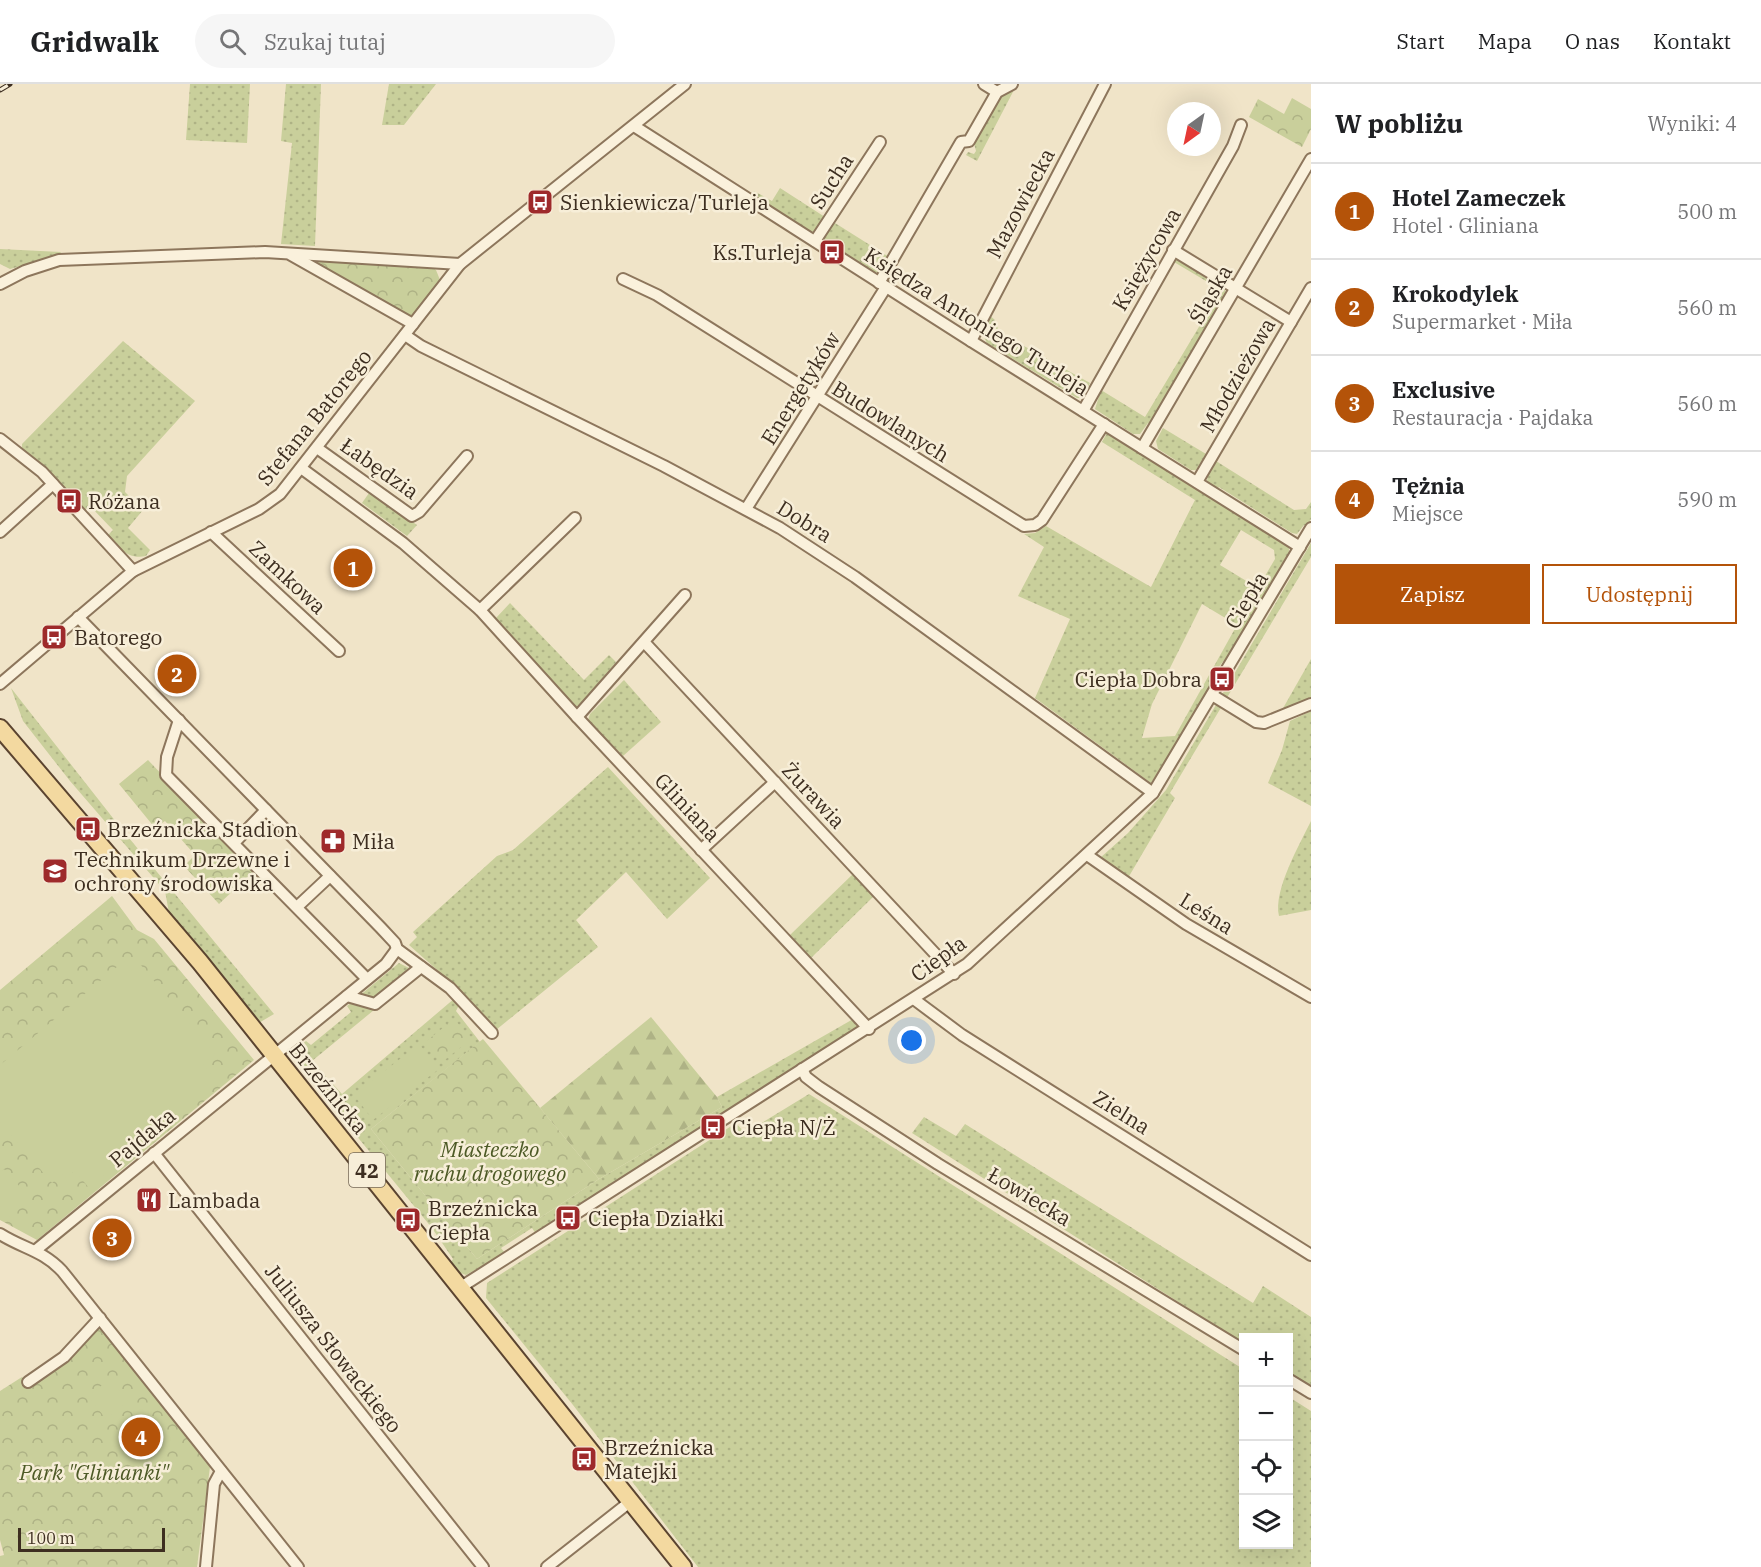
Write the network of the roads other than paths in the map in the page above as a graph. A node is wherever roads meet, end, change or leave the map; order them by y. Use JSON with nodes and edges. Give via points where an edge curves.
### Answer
{"nodes":[{"id":1,"x":685,"y":84,"type":"edge"},
{"id":2,"x":984,"y":84,"type":"edge"},
{"id":3,"x":1012,"y":84,"type":"edge"},
{"id":4,"x":1105,"y":84,"type":"edge"},
{"id":5,"x":998,"y":92,"type":"junction"},
{"id":6,"x":1241,"y":125,"type":"dead end"},
{"id":7,"x":634,"y":126,"type":"junction"},
{"id":8,"x":880,"y":142,"type":"dead end"},
{"id":9,"x":1311,"y":159,"type":"edge"},
{"id":10,"x":815,"y":242,"type":"junction"},
{"id":11,"x":1173,"y":250,"type":"junction"},
{"id":12,"x":288,"y":253,"type":"junction"},
{"id":13,"x":460,"y":264,"type":"junction"},
{"id":14,"x":623,"y":279,"type":"dead end"},
{"id":15,"x":1,"y":280,"type":"edge"},
{"id":16,"x":883,"y":285,"type":"junction"},
{"id":17,"x":1311,"y":288,"type":"edge"},
{"id":18,"x":1236,"y":289,"type":"junction"},
{"id":19,"x":1291,"y":322,"type":"junction"},
{"id":20,"x":413,"y":324,"type":"junction"},
{"id":21,"x":405,"y":335,"type":"junction"},
{"id":22,"x":970,"y":341,"type":"junction"},
{"id":23,"x":817,"y":397,"type":"junction"},
{"id":24,"x":1083,"y":411,"type":"junction"},
{"id":25,"x":1104,"y":424,"type":"junction"},
{"id":26,"x":0,"y":439,"type":"edge"},
{"id":27,"x":317,"y":448,"type":"junction"},
{"id":28,"x":1142,"y":448,"type":"junction"},
{"id":29,"x":467,"y":456,"type":"dead end"},
{"id":30,"x":301,"y":468,"type":"junction"},
{"id":31,"x":1197,"y":482,"type":"junction"},
{"id":32,"x":53,"y":484,"type":"junction"},
{"id":33,"x":747,"y":509,"type":"junction"},
{"id":34,"x":574,"y":518,"type":"dead end"},
{"id":35,"x":1311,"y":528,"type":"edge"},
{"id":36,"x":0,"y":532,"type":"edge"},
{"id":37,"x":211,"y":532,"type":"junction"},
{"id":38,"x":1300,"y":546,"type":"junction"},
{"id":39,"x":133,"y":571,"type":"junction"},
{"id":40,"x":685,"y":595,"type":"dead end"},
{"id":41,"x":480,"y":610,"type":"junction"},
{"id":42,"x":78,"y":617,"type":"junction"},
{"id":43,"x":645,"y":643,"type":"junction"},
{"id":44,"x":339,"y":651,"type":"dead end"},
{"id":45,"x":0,"y":684,"type":"edge"},
{"id":46,"x":1212,"y":695,"type":"junction"},
{"id":47,"x":1311,"y":704,"type":"edge"},
{"id":48,"x":577,"y":717,"type":"junction"},
{"id":49,"x":179,"y":720,"type":"junction"},
{"id":50,"x":0,"y":728,"type":"edge"},
{"id":51,"x":775,"y":782,"type":"junction"},
{"id":52,"x":1153,"y":793,"type":"junction"},
{"id":53,"x":266,"y":810,"type":"junction"},
{"id":54,"x":234,"y":843,"type":"junction"},
{"id":55,"x":701,"y":850,"type":"junction"},
{"id":56,"x":1087,"y":855,"type":"junction"},
{"id":57,"x":330,"y":876,"type":"junction"},
{"id":58,"x":297,"y":906,"type":"junction"},
{"id":59,"x":397,"y":949,"type":"junction"},
{"id":60,"x":421,"y":967,"type":"junction"},
{"id":61,"x":954,"y":974,"type":"junction"},
{"id":62,"x":367,"y":979,"type":"junction"},
{"id":63,"x":347,"y":996,"type":"junction"},
{"id":64,"x":1311,"y":997,"type":"edge"},
{"id":65,"x":915,"y":1000,"type":"junction"},
{"id":66,"x":869,"y":1029,"type":"junction"},
{"id":67,"x":492,"y":1033,"type":"dead end"},
{"id":68,"x":273,"y":1055,"type":"junction"},
{"id":69,"x":802,"y":1069,"type":"junction"},
{"id":70,"x":154,"y":1153,"type":"junction"},
{"id":71,"x":0,"y":1234,"type":"edge"},
{"id":72,"x":36,"y":1250,"type":"junction"},
{"id":73,"x":1311,"y":1255,"type":"edge"},
{"id":74,"x":461,"y":1287,"type":"junction"},
{"id":75,"x":100,"y":1318,"type":"junction"},
{"id":76,"x":1239,"y":1347,"type":"edge"},
{"id":77,"x":28,"y":1382,"type":"dead end"},
{"id":78,"x":1293,"y":1382,"type":"edge"},
{"id":79,"x":1311,"y":1394,"type":"edge"},
{"id":80,"x":221,"y":1471,"type":"junction"},
{"id":81,"x":631,"y":1501,"type":"junction"},
{"id":82,"x":206,"y":1567,"type":"edge"},
{"id":83,"x":298,"y":1567,"type":"edge"},
{"id":84,"x":483,"y":1567,"type":"edge"},
{"id":85,"x":547,"y":1567,"type":"edge"},
{"id":86,"x":683,"y":1567,"type":"edge"}],
"edges":[{"from":1,"to":7,"type":"street","name":"Stefana Batorego"},
{"from":2,"to":5,"type":"street"},
{"from":3,"to":5,"type":"street"},
{"from":4,"to":22,"type":"street","name":"Mazowiecka"},
{"from":5,"to":16,"type":"street","name":"Energetyków","via":[[969,141],[961,142]]},
{"from":6,"to":11,"type":"street","name":"Księżycowa","via":[[1233,146]]},
{"from":7,"to":10,"type":"street","name":"Księdza Antoniego Turleja"},
{"from":7,"to":13,"type":"street","name":"Stefana Batorego"},
{"from":8,"to":10,"type":"street","name":"Sucha"},
{"from":9,"to":18,"type":"street","name":"Śląska"},
{"from":10,"to":16,"type":"street","name":"Księdza Antoniego Turleja"},
{"from":11,"to":18,"type":"street"},
{"from":11,"to":24,"type":"street","name":"Księżycowa"},
{"from":12,"to":13,"type":"street"},
{"from":12,"to":15,"type":"street","via":[[59,260]]},
{"from":12,"to":20,"type":"street"},
{"from":13,"to":20,"type":"street","name":"Stefana Batorego"},
{"from":14,"to":23,"type":"street","name":"Budowlanych","via":[[657,295]]},
{"from":16,"to":22,"type":"street","name":"Księdza Antoniego Turleja"},
{"from":16,"to":23,"type":"street","name":"Energetyków"},
{"from":17,"to":19,"type":"street","name":"Młodzieżowa"},
{"from":18,"to":19,"type":"street"},
{"from":18,"to":28,"type":"street","name":"Śląska"},
{"from":19,"to":31,"type":"street","name":"Młodzieżowa"},
{"from":20,"to":21,"type":"street","name":"Stefana Batorego"},
{"from":21,"to":27,"type":"street","name":"Stefana Batorego"},
{"from":21,"to":33,"type":"street","name":"Dobra"},
{"from":22,"to":24,"type":"street","name":"Księdza Antoniego Turleja"},
{"from":23,"to":25,"type":"street","name":"Budowlanych","via":[[1024,526],[1042,520]]},
{"from":23,"to":33,"type":"street","name":"Energetyków"},
{"from":24,"to":25,"type":"street","name":"Księdza Antoniego Turleja"},
{"from":25,"to":28,"type":"street","name":"Księdza Antoniego Turleja"},
{"from":26,"to":32,"type":"street"},
{"from":27,"to":29,"type":"street","name":"Łabędzia","via":[[412,516]]},
{"from":27,"to":30,"type":"street","name":"Stefana Batorego"},
{"from":28,"to":31,"type":"street","name":"Księdza Antoniego Turleja"},
{"from":30,"to":37,"type":"street","name":"Stefana Batorego","via":[[268,504]]},
{"from":30,"to":41,"type":"street","name":"Gliniana","via":[[403,543]]},
{"from":31,"to":38,"type":"street","name":"Księdza Antoniego Turleja"},
{"from":32,"to":36,"type":"street"},
{"from":32,"to":39,"type":"street"},
{"from":33,"to":52,"type":"street","name":"Dobra","via":[[855,577]]},
{"from":34,"to":41,"type":"street"},
{"from":35,"to":38,"type":"street","name":"Ciepła"},
{"from":37,"to":39,"type":"street","name":"Stefana Batorego"},
{"from":37,"to":44,"type":"street","name":"Zamkowa"},
{"from":38,"to":46,"type":"street","name":"Ciepła"},
{"from":39,"to":42,"type":"street","name":"Stefana Batorego"},
{"from":40,"to":43,"type":"street"},
{"from":41,"to":48,"type":"street","name":"Gliniana"},
{"from":42,"to":45,"type":"street","name":"Stefana Batorego"},
{"from":42,"to":49,"type":"street"},
{"from":43,"to":48,"type":"street"},
{"from":43,"to":51,"type":"street","name":"Żurawia"},
{"from":46,"to":47,"type":"street","via":[[1264,723]]},
{"from":46,"to":52,"type":"street","name":"Ciepła"},
{"from":48,"to":55,"type":"street","name":"Gliniana"},
{"from":49,"to":53,"type":"street"},
{"from":49,"to":54,"type":"street","via":[[164,772]]},
{"from":50,"to":68,"type":"main road","name":"Brzeźnicka","number":"42","via":[[124,871]]},
{"from":51,"to":55,"type":"street"},
{"from":51,"to":61,"type":"street","name":"Żurawia"},
{"from":52,"to":56,"type":"street","name":"Ciepła"},
{"from":53,"to":54,"type":"street"},
{"from":53,"to":57,"type":"street"},
{"from":54,"to":58,"type":"street"},
{"from":55,"to":66,"type":"street","name":"Gliniana"},
{"from":56,"to":61,"type":"street","name":"Ciepła"},
{"from":56,"to":64,"type":"street","name":"Leśna","via":[[1186,924]]},
{"from":57,"to":58,"type":"street"},
{"from":57,"to":59,"type":"street"},
{"from":58,"to":62,"type":"street"},
{"from":59,"to":60,"type":"street"},
{"from":59,"to":62,"type":"street"},
{"from":60,"to":63,"type":"street","via":[[375,1004]]},
{"from":60,"to":67,"type":"street","via":[[450,988]]},
{"from":61,"to":65,"type":"street","name":"Ciepła"},
{"from":62,"to":63,"type":"street"},
{"from":63,"to":68,"type":"street"},
{"from":65,"to":66,"type":"street","name":"Ciepła"},
{"from":65,"to":73,"type":"street","name":"Zielna","via":[[962,1035]]},
{"from":66,"to":69,"type":"street","name":"Ciepła"},
{"from":68,"to":70,"type":"street","name":"Pajdaka"},
{"from":68,"to":74,"type":"main road","name":"Brzeźnicka","number":"42"},
{"from":69,"to":74,"type":"street","name":"Ciepła"},
{"from":69,"to":76,"type":"street","name":"Łowiecka","via":[[819,1087],[938,1164]]},
{"from":70,"to":72,"type":"street","name":"Pajdaka"},
{"from":70,"to":84,"type":"street","name":"Juliusza Słowackiego"},
{"from":71,"to":72,"type":"street","via":[[26,1249]]},
{"from":72,"to":75,"type":"street","via":[[62,1271]]},
{"from":74,"to":81,"type":"main road","name":"Brzeźnicka","number":"42"},
{"from":75,"to":77,"type":"street","via":[[64,1357]]},
{"from":75,"to":80,"type":"street"},
{"from":78,"to":79,"type":"street"},
{"from":80,"to":82,"type":"street","via":[[214,1484]]},
{"from":80,"to":83,"type":"street"},
{"from":81,"to":85,"type":"street"},
{"from":81,"to":86,"type":"main road","name":"Brzeźnicka","number":"42"}]}
